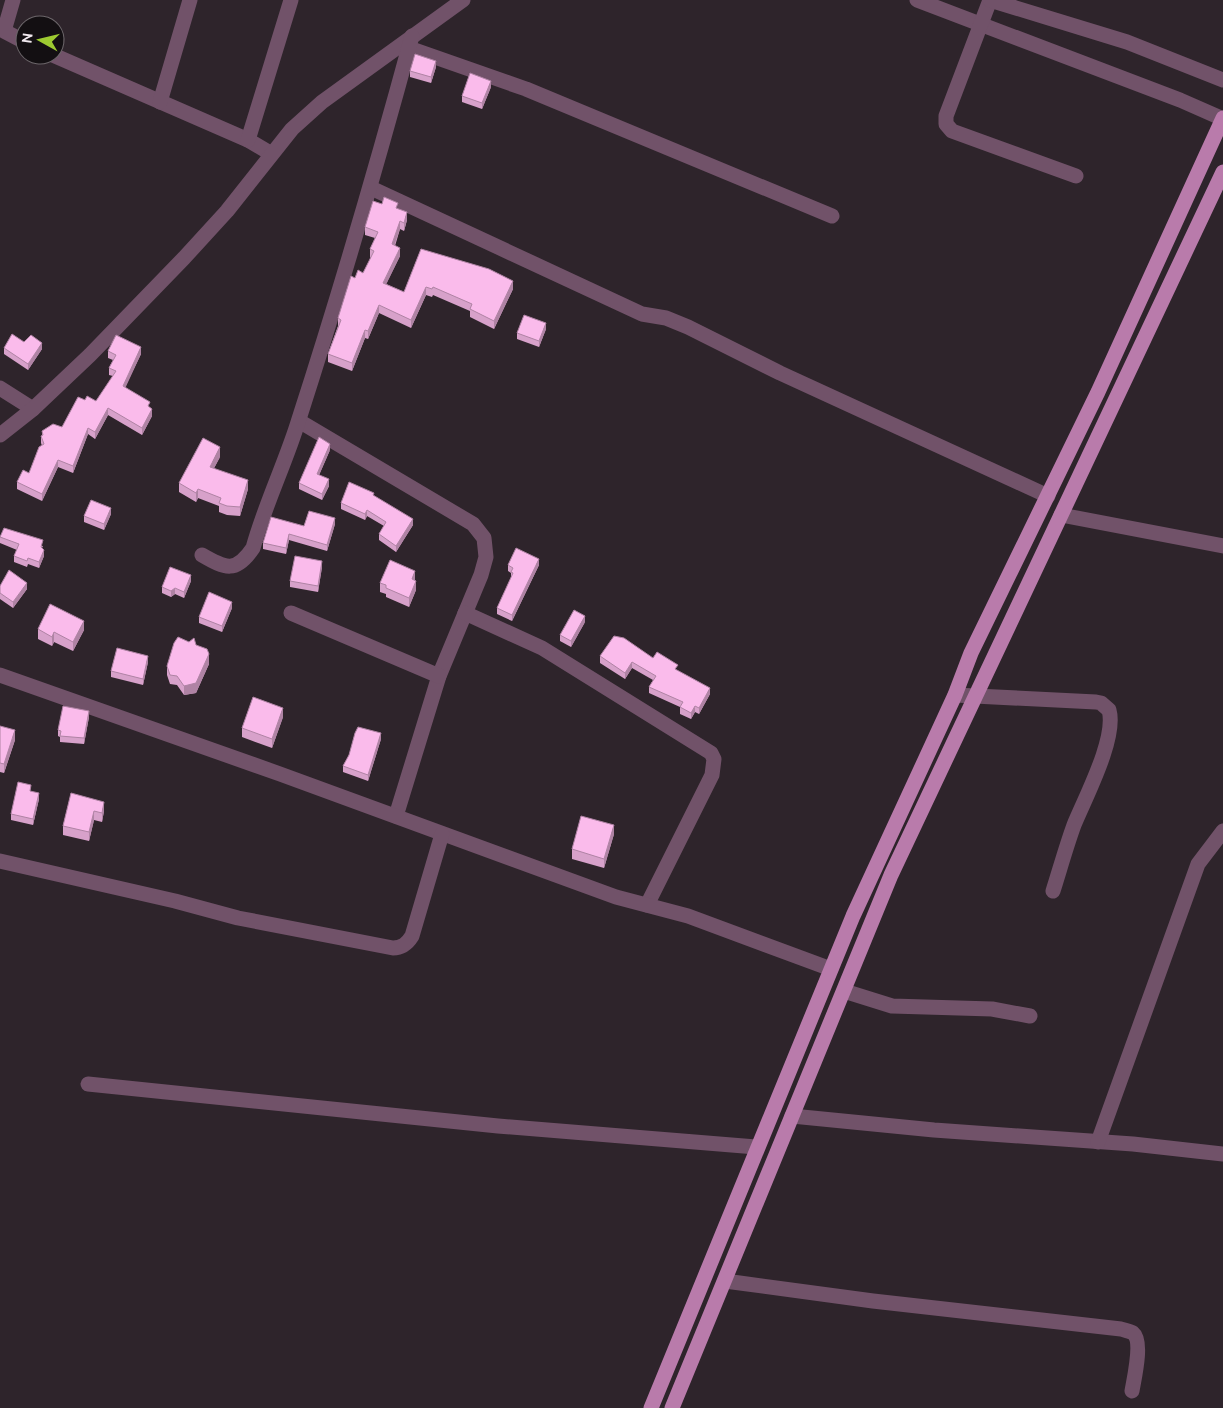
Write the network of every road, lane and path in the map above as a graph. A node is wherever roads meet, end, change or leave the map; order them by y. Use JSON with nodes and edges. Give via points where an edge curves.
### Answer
{"nodes":[{"id":1,"x":13,"y":0,"type":"edge"},
{"id":2,"x":190,"y":0,"type":"edge"},
{"id":3,"x":291,"y":0,"type":"edge"},
{"id":4,"x":463,"y":0,"type":"edge"},
{"id":5,"x":917,"y":0,"type":"edge"},
{"id":6,"x":990,"y":0,"type":"edge"},
{"id":7,"x":982,"y":24,"type":"junction"},
{"id":8,"x":2,"y":36,"type":"edge"},
{"id":9,"x":15,"y":39,"type":"edge"},
{"id":10,"x":411,"y":42,"type":"junction"},
{"id":11,"x":65,"y":60,"type":"edge"},
{"id":12,"x":1223,"y":80,"type":"edge"},
{"id":13,"x":160,"y":102,"type":"junction"},
{"id":14,"x":1223,"y":118,"type":"edge"},
{"id":15,"x":248,"y":140,"type":"junction"},
{"id":16,"x":270,"y":154,"type":"junction"},
{"id":17,"x":1223,"y":172,"type":"edge"},
{"id":18,"x":1076,"y":176,"type":"dead end"},
{"id":19,"x":371,"y":188,"type":"junction"},
{"id":20,"x":832,"y":216,"type":"dead end"},
{"id":21,"x":0,"y":388,"type":"edge"},
{"id":22,"x":33,"y":409,"type":"junction"},
{"id":23,"x":299,"y":421,"type":"junction"},
{"id":24,"x":0,"y":435,"type":"edge"},
{"id":25,"x":1048,"y":496,"type":"junction"},
{"id":26,"x":1062,"y":515,"type":"junction"},
{"id":27,"x":1223,"y":546,"type":"edge"},
{"id":28,"x":202,"y":555,"type":"dead end"},
{"id":29,"x":291,"y":613,"type":"dead end"},
{"id":30,"x":465,"y":613,"type":"junction"},
{"id":31,"x":0,"y":675,"type":"edge"},
{"id":32,"x":440,"y":676,"type":"junction"},
{"id":33,"x":955,"y":695,"type":"junction"},
{"id":34,"x":975,"y":696,"type":"junction"},
{"id":35,"x":396,"y":816,"type":"junction"},
{"id":36,"x":442,"y":834,"type":"junction"},
{"id":37,"x":1221,"y":839,"type":"edge"},
{"id":38,"x":0,"y":861,"type":"edge"},
{"id":39,"x":1053,"y":891,"type":"dead end"},
{"id":40,"x":647,"y":905,"type":"junction"},
{"id":41,"x":831,"y":969,"type":"junction"},
{"id":42,"x":844,"y":991,"type":"junction"},
{"id":43,"x":1030,"y":1016,"type":"dead end"},
{"id":44,"x":88,"y":1084,"type":"dead end"},
{"id":45,"x":792,"y":1116,"type":"junction"},
{"id":46,"x":1098,"y":1142,"type":"junction"},
{"id":47,"x":756,"y":1147,"type":"junction"},
{"id":48,"x":1223,"y":1154,"type":"edge"},
{"id":49,"x":725,"y":1281,"type":"junction"},
{"id":50,"x":1132,"y":1391,"type":"dead end"},
{"id":51,"x":651,"y":1408,"type":"edge"},
{"id":52,"x":672,"y":1408,"type":"edge"}],
"edges":[{"from":1,"to":8,"type":"street"},
{"from":2,"to":13,"type":"street"},
{"from":3,"to":15,"type":"street"},
{"from":4,"to":10,"type":"street"},
{"from":5,"to":7,"type":"street"},
{"from":6,"to":7,"type":"street"},
{"from":6,"to":12,"type":"street","via":[[1127,42]]},
{"from":7,"to":14,"type":"street"},
{"from":7,"to":18,"type":"street","via":[[946,116],[949,128]]},
{"from":8,"to":9,"type":"street"},
{"from":10,"to":16,"type":"street","via":[[322,102]]},
{"from":10,"to":19,"type":"street"},
{"from":10,"to":20,"type":"street"},
{"from":11,"to":13,"type":"street"},
{"from":13,"to":15,"type":"street"},
{"from":14,"to":25,"type":"main road"},
{"from":15,"to":16,"type":"street"},
{"from":16,"to":22,"type":"street","via":[[227,211],[184,258]]},
{"from":17,"to":26,"type":"main road"},
{"from":19,"to":23,"type":"street"},
{"from":19,"to":25,"type":"street","via":[[642,314],[688,326],[780,373]]},
{"from":21,"to":22,"type":"street"},
{"from":22,"to":24,"type":"street"},
{"from":23,"to":28,"type":"street","via":[[253,548],[237,565],[227,567]]},
{"from":23,"to":30,"type":"street","via":[[480,530],[486,557]]},
{"from":25,"to":33,"type":"main road","via":[[971,653]]},
{"from":26,"to":27,"type":"street"},
{"from":26,"to":34,"type":"main road"},
{"from":29,"to":32,"type":"street"},
{"from":30,"to":32,"type":"street"},
{"from":30,"to":40,"type":"street","via":[[542,648],[711,753],[714,759],[712,774]]},
{"from":31,"to":35,"type":"street"},
{"from":32,"to":35,"type":"street"},
{"from":33,"to":34,"type":"street"},
{"from":33,"to":41,"type":"main road"},
{"from":34,"to":39,"type":"street","via":[[1096,702],[1109,710],[1110,728],[1102,758],[1074,826]]},
{"from":34,"to":42,"type":"main road","via":[[891,875]]},
{"from":35,"to":36,"type":"street"},
{"from":36,"to":38,"type":"street","via":[[412,936],[400,948],[238,918]]},
{"from":36,"to":40,"type":"street","via":[[616,897]]},
{"from":37,"to":46,"type":"street","via":[[1198,864]]},
{"from":40,"to":41,"type":"street","via":[[688,916]]},
{"from":41,"to":47,"type":"main road"},
{"from":42,"to":43,"type":"street","via":[[892,1006],[992,1009]]},
{"from":42,"to":45,"type":"main road"},
{"from":44,"to":47,"type":"street","via":[[498,1126]]},
{"from":45,"to":46,"type":"street"},
{"from":45,"to":49,"type":"main road"},
{"from":46,"to":48,"type":"street"},
{"from":47,"to":51,"type":"main road"},
{"from":49,"to":50,"type":"street","via":[[1122,1329],[1133,1333],[1136,1339],[1137,1364]]},
{"from":49,"to":52,"type":"main road"}]}
